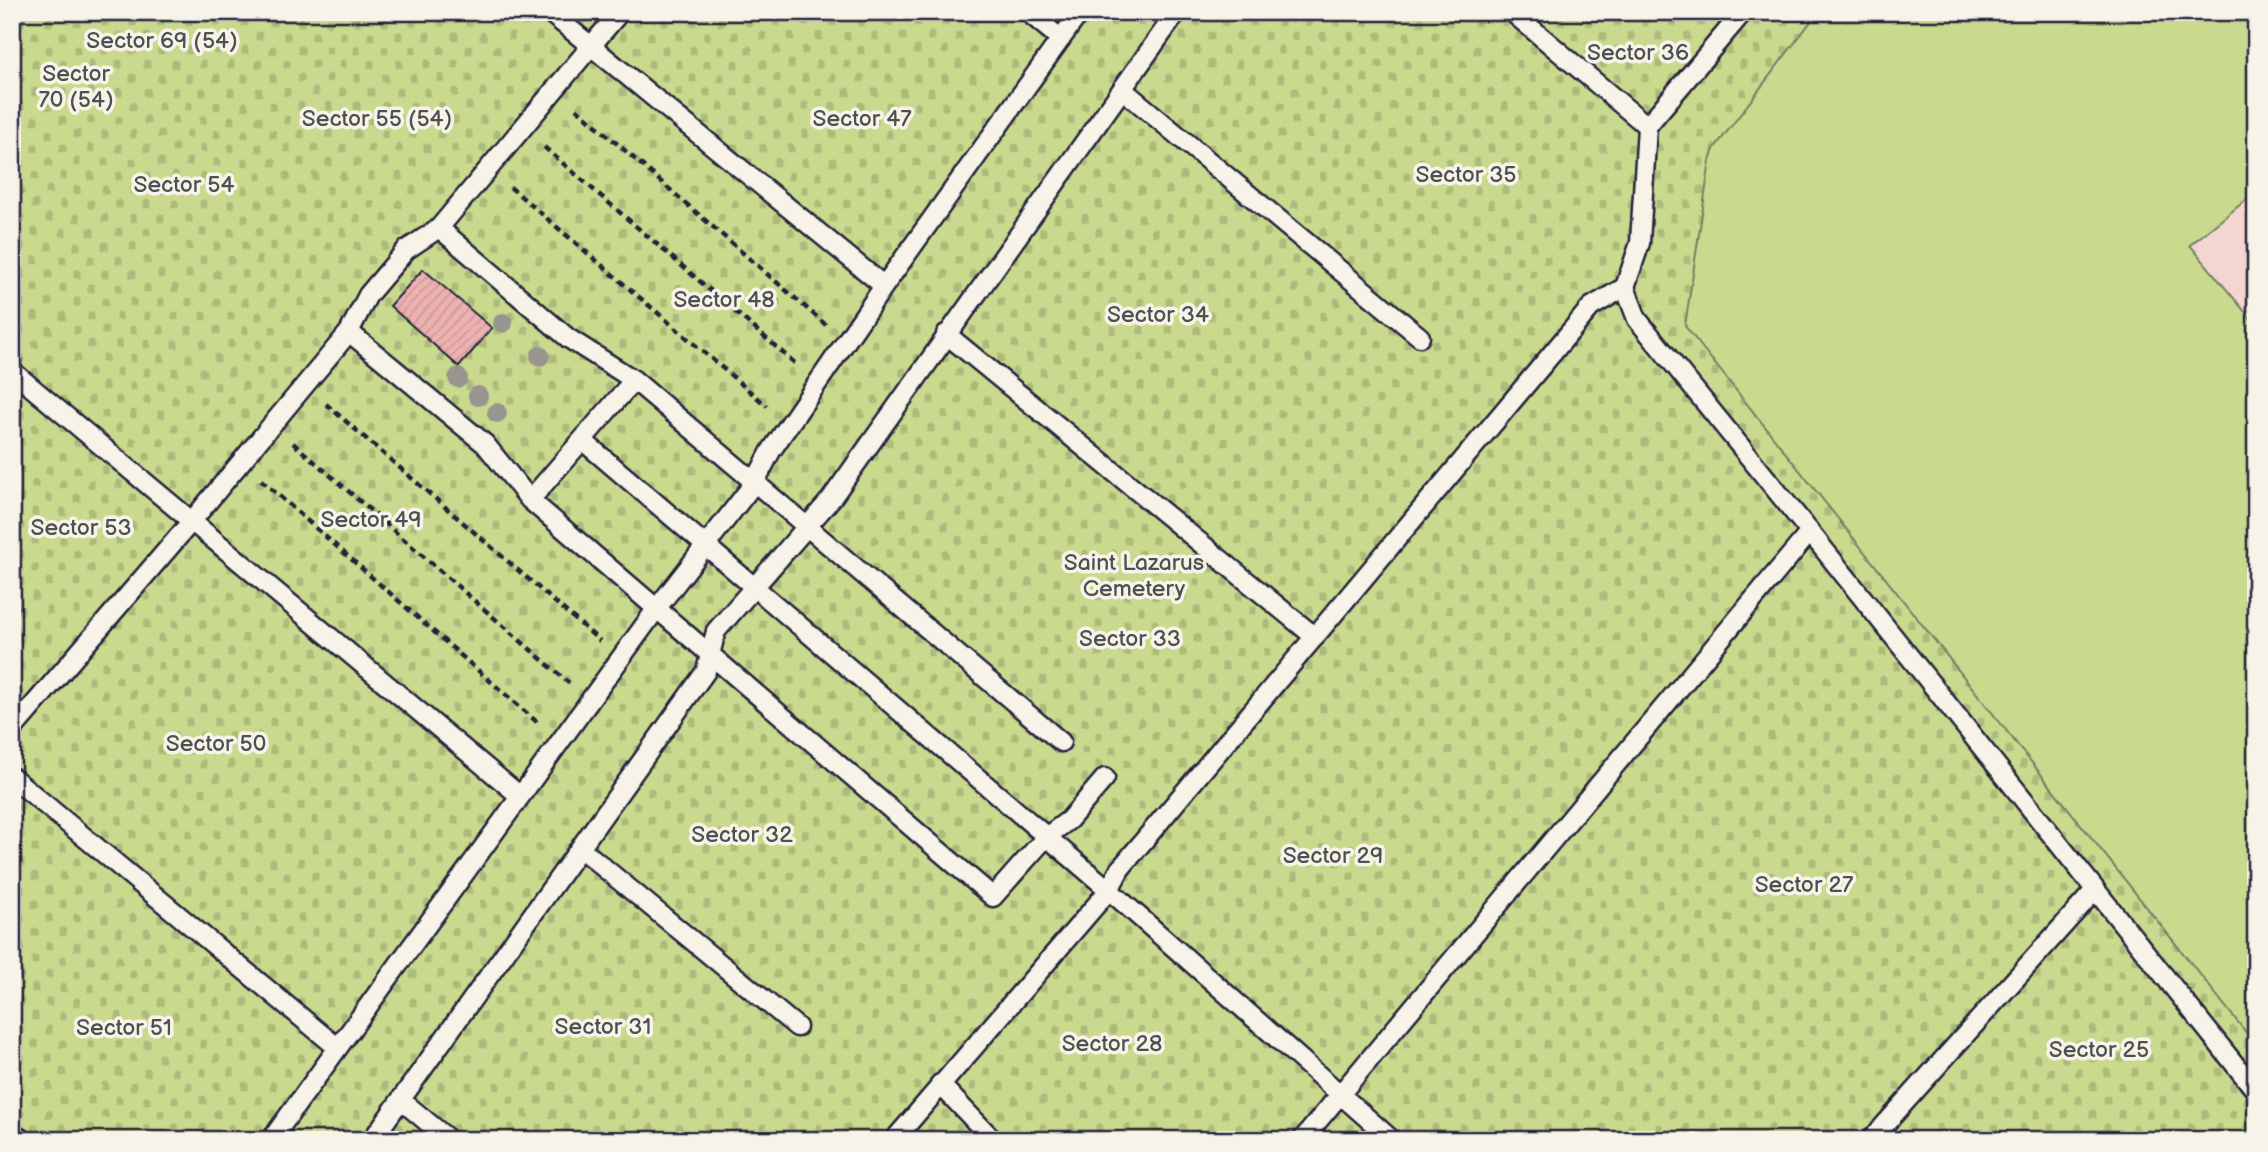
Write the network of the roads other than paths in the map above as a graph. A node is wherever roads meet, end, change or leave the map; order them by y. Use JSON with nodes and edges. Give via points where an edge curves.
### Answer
{"nodes":[{"id":1,"x":549,"y":12,"type":"edge"},
{"id":2,"x":620,"y":12,"type":"edge"},
{"id":3,"x":1028,"y":12,"type":"edge"},
{"id":4,"x":1080,"y":12,"type":"edge"},
{"id":5,"x":1177,"y":12,"type":"edge"},
{"id":6,"x":1512,"y":12,"type":"edge"},
{"id":7,"x":1743,"y":12,"type":"edge"},
{"id":8,"x":1061,"y":38,"type":"junction"},
{"id":9,"x":591,"y":46,"type":"junction"},
{"id":10,"x":1122,"y":89,"type":"junction"},
{"id":11,"x":1647,"y":126,"type":"junction"},
{"id":12,"x":439,"y":228,"type":"junction"},
{"id":13,"x":884,"y":286,"type":"junction"},
{"id":14,"x":1625,"y":287,"type":"junction"},
{"id":15,"x":349,"y":332,"type":"junction"},
{"id":16,"x":946,"y":334,"type":"junction"},
{"id":17,"x":1420,"y":337,"type":"dead end"},
{"id":18,"x":12,"y":371,"type":"edge"},
{"id":19,"x":634,"y":380,"type":"junction"},
{"id":20,"x":582,"y":440,"type":"junction"},
{"id":21,"x":755,"y":482,"type":"junction"},
{"id":22,"x":530,"y":500,"type":"junction"},
{"id":23,"x":191,"y":522,"type":"junction"},
{"id":24,"x":806,"y":527,"type":"junction"},
{"id":25,"x":1810,"y":532,"type":"junction"},
{"id":26,"x":704,"y":545,"type":"junction"},
{"id":27,"x":754,"y":588,"type":"junction"},
{"id":28,"x":657,"y":608,"type":"junction"},
{"id":29,"x":1315,"y":637,"type":"junction"},
{"id":30,"x":710,"y":653,"type":"junction"},
{"id":31,"x":12,"y":730,"type":"edge"},
{"id":32,"x":1061,"y":742,"type":"dead end"},
{"id":33,"x":12,"y":777,"type":"edge"},
{"id":34,"x":1105,"y":778,"type":"dead end"},
{"id":35,"x":520,"y":796,"type":"junction"},
{"id":36,"x":1046,"y":837,"type":"junction"},
{"id":37,"x":580,"y":848,"type":"junction"},
{"id":38,"x":1109,"y":890,"type":"junction"},
{"id":39,"x":2095,"y":890,"type":"junction"},
{"id":40,"x":797,"y":1027,"type":"dead end"},
{"id":41,"x":338,"y":1048,"type":"junction"},
{"id":42,"x":940,"y":1084,"type":"junction"},
{"id":43,"x":2256,"y":1091,"type":"edge"},
{"id":44,"x":1340,"y":1094,"type":"junction"},
{"id":45,"x":401,"y":1100,"type":"junction"},
{"id":46,"x":12,"y":1133,"type":"edge"},
{"id":47,"x":23,"y":1140,"type":"edge"},
{"id":48,"x":271,"y":1140,"type":"edge"},
{"id":49,"x":372,"y":1140,"type":"edge"},
{"id":50,"x":449,"y":1140,"type":"edge"},
{"id":51,"x":894,"y":1140,"type":"edge"},
{"id":52,"x":993,"y":1140,"type":"edge"},
{"id":53,"x":1302,"y":1140,"type":"edge"},
{"id":54,"x":1392,"y":1140,"type":"edge"},
{"id":55,"x":1871,"y":1140,"type":"edge"}],
"edges":[{"from":1,"to":9,"type":"lane"},
{"from":2,"to":9,"type":"lane"},
{"from":3,"to":8,"type":"lane"},
{"from":4,"to":8,"type":"lane"},
{"from":5,"to":10,"type":"lane"},
{"from":6,"to":11,"type":"lane"},
{"from":7,"to":11,"type":"lane"},
{"from":8,"to":13,"type":"lane"},
{"from":9,"to":12,"type":"lane"},
{"from":9,"to":13,"type":"lane"},
{"from":10,"to":16,"type":"lane"},
{"from":10,"to":17,"type":"lane"},
{"from":11,"to":14,"type":"lane","via":[[1640,243]]},
{"from":12,"to":15,"type":"lane","via":[[406,250],[368,295]]},
{"from":12,"to":19,"type":"lane","via":[[568,338]]},
{"from":13,"to":21,"type":"lane","via":[[771,451]]},
{"from":14,"to":25,"type":"lane","via":[[1637,319]]},
{"from":14,"to":29,"type":"lane","via":[[1591,307]]},
{"from":15,"to":22,"type":"lane","via":[[485,444]]},
{"from":15,"to":23,"type":"lane"},
{"from":16,"to":24,"type":"lane","via":[[831,499]]},
{"from":16,"to":29,"type":"lane"},
{"from":18,"to":23,"type":"lane"},
{"from":19,"to":20,"type":"lane"},
{"from":19,"to":21,"type":"lane"},
{"from":20,"to":22,"type":"lane"},
{"from":20,"to":26,"type":"lane"},
{"from":21,"to":24,"type":"lane"},
{"from":21,"to":26,"type":"lane"},
{"from":22,"to":28,"type":"lane"},
{"from":23,"to":31,"type":"lane"},
{"from":23,"to":35,"type":"lane"},
{"from":24,"to":27,"type":"lane"},
{"from":24,"to":32,"type":"lane"},
{"from":25,"to":39,"type":"lane"},
{"from":25,"to":44,"type":"lane"},
{"from":26,"to":27,"type":"lane"},
{"from":26,"to":28,"type":"lane"},
{"from":27,"to":30,"type":"lane","via":[[716,631]]},
{"from":27,"to":36,"type":"lane"},
{"from":28,"to":30,"type":"lane"},
{"from":28,"to":35,"type":"lane"},
{"from":29,"to":38,"type":"lane","via":[[1120,869]]},
{"from":30,"to":36,"type":"lane","via":[[993,897]]},
{"from":30,"to":37,"type":"lane","via":[[706,671]]},
{"from":33,"to":41,"type":"lane"},
{"from":34,"to":36,"type":"lane","via":[[1069,820]]},
{"from":35,"to":41,"type":"lane"},
{"from":36,"to":38,"type":"lane"},
{"from":37,"to":40,"type":"lane"},
{"from":37,"to":45,"type":"lane"},
{"from":38,"to":42,"type":"lane"},
{"from":38,"to":44,"type":"lane"},
{"from":39,"to":43,"type":"lane"},
{"from":39,"to":55,"type":"lane"},
{"from":41,"to":48,"type":"lane"},
{"from":42,"to":51,"type":"lane"},
{"from":42,"to":52,"type":"lane"},
{"from":44,"to":53,"type":"lane"},
{"from":44,"to":54,"type":"lane"},
{"from":45,"to":49,"type":"lane"},
{"from":45,"to":50,"type":"lane"},
{"from":46,"to":47,"type":"lane"}]}
